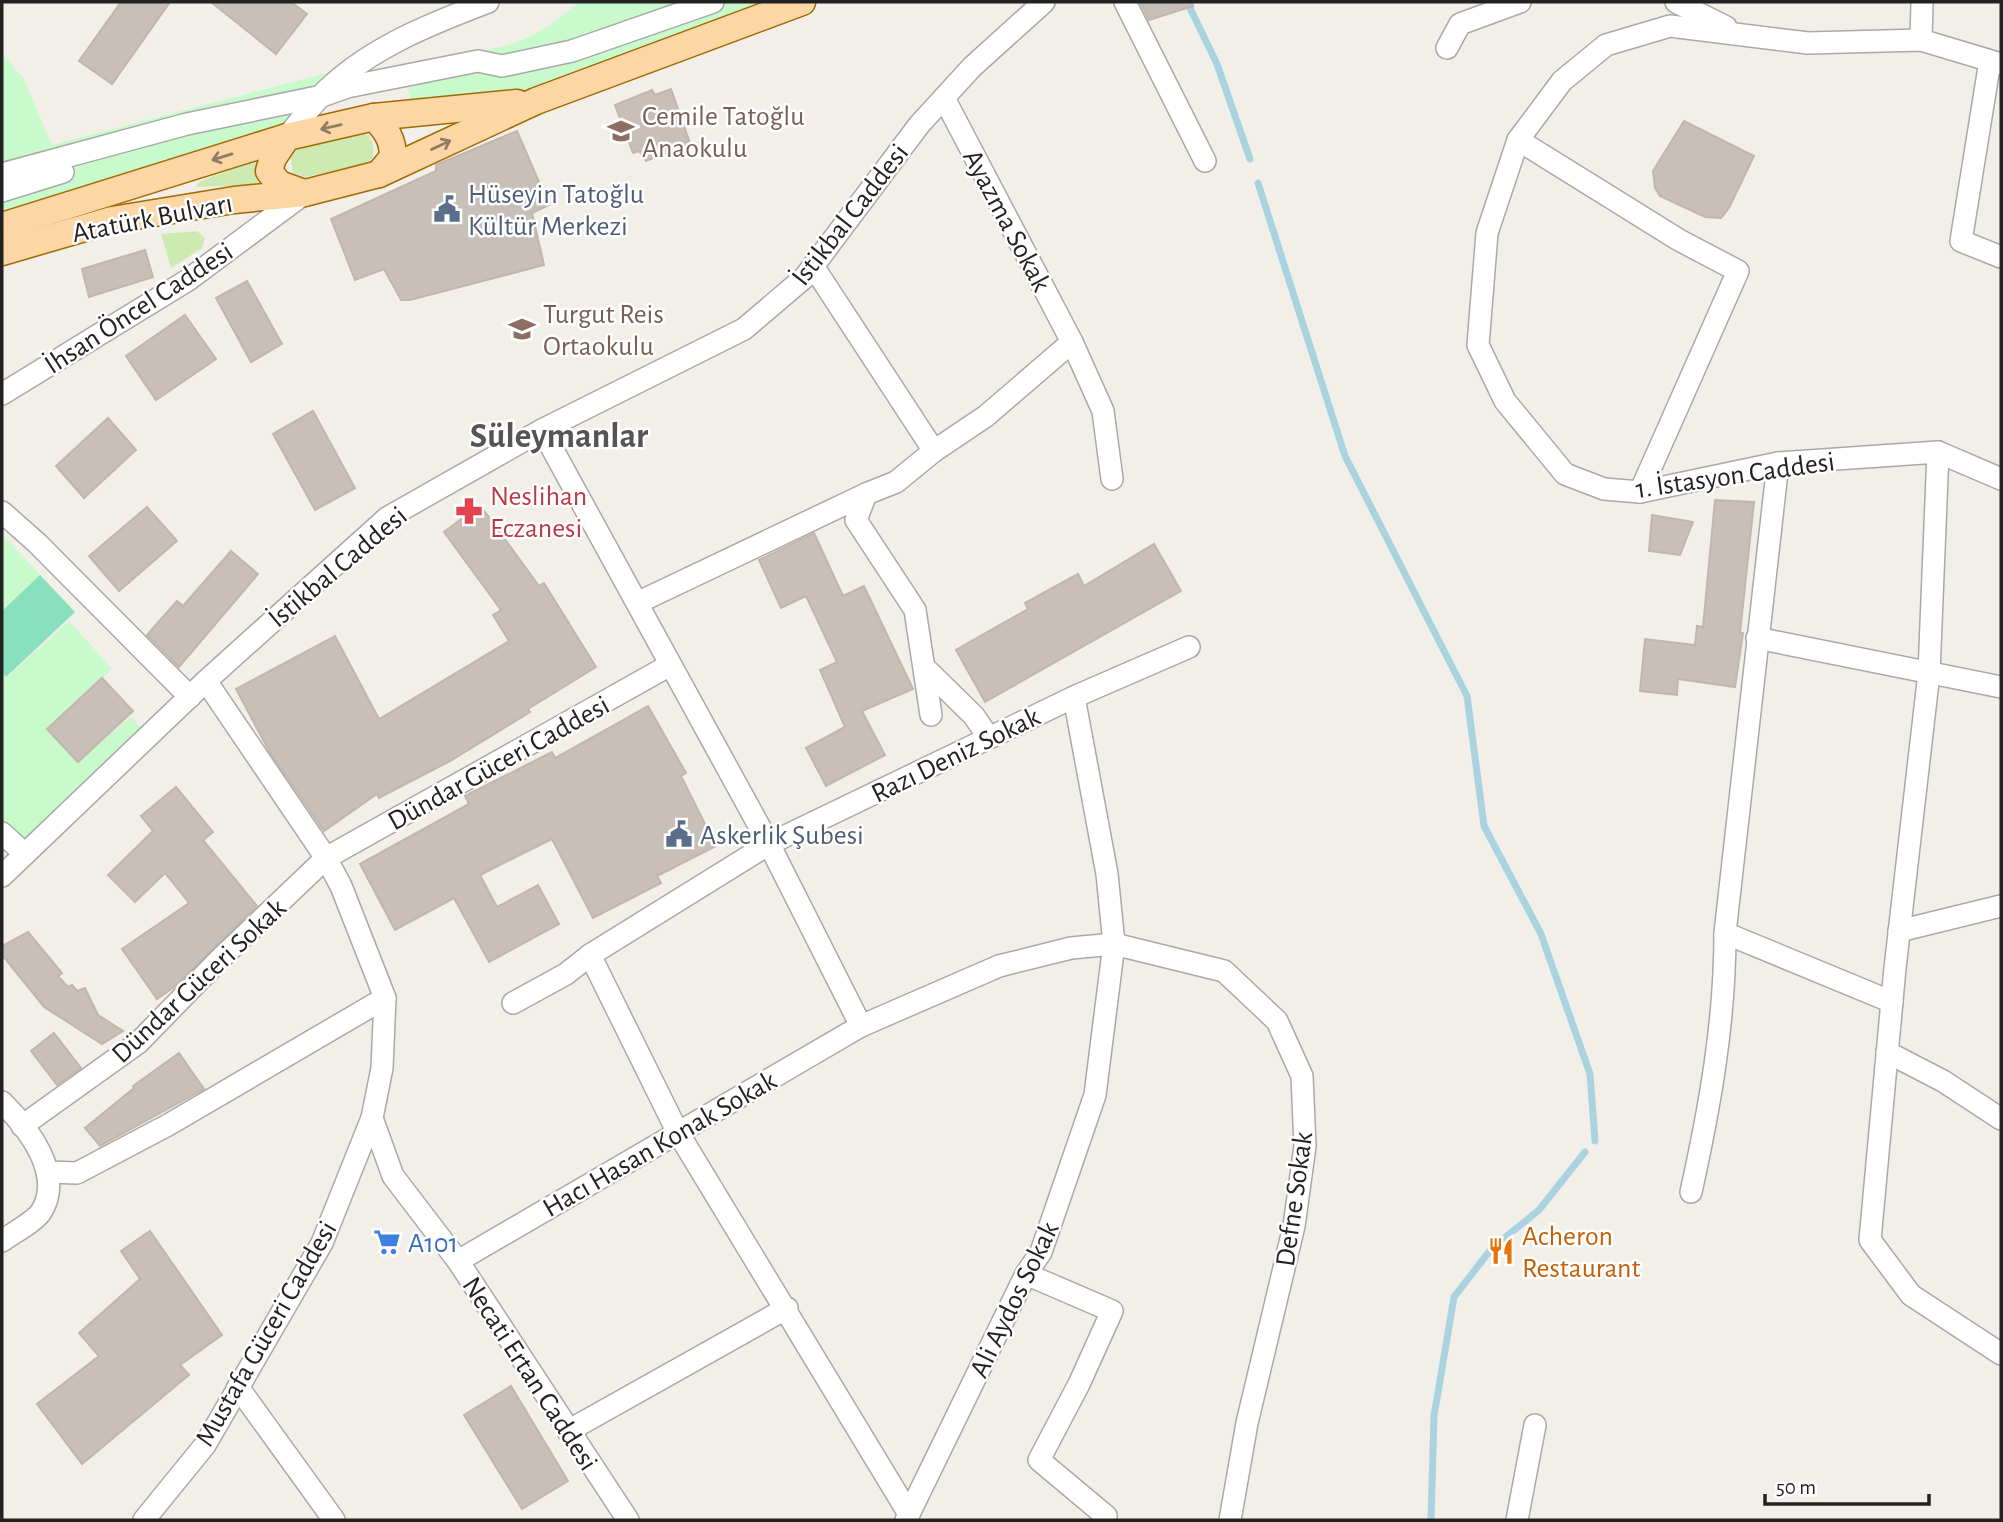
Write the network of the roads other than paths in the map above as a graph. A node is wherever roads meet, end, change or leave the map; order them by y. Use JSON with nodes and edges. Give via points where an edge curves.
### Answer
{"nodes":[{"id":1,"x":488,"y":2,"type":"edge"},
{"id":2,"x":713,"y":2,"type":"edge"},
{"id":3,"x":802,"y":2,"type":"edge"},
{"id":4,"x":1044,"y":2,"type":"edge"},
{"id":5,"x":1125,"y":2,"type":"edge"},
{"id":6,"x":1520,"y":2,"type":"edge"},
{"id":7,"x":1676,"y":2,"type":"edge"},
{"id":8,"x":1923,"y":2,"type":"edge"},
{"id":9,"x":1744,"y":35,"type":"junction"},
{"id":10,"x":1920,"y":40,"type":"junction"},
{"id":11,"x":1447,"y":48,"type":"dead end"},
{"id":12,"x":382,"y":49,"type":"junction"},
{"id":13,"x":1996,"y":62,"type":"edge"},
{"id":14,"x":376,"y":81,"type":"junction"},
{"id":15,"x":315,"y":97,"type":"junction"},
{"id":16,"x":944,"y":98,"type":"junction"},
{"id":17,"x":536,"y":101,"type":"junction"},
{"id":18,"x":374,"y":117,"type":"junction"},
{"id":19,"x":287,"y":136,"type":"junction"},
{"id":20,"x":1518,"y":140,"type":"junction"},
{"id":21,"x":1205,"y":161,"type":"dead end"},
{"id":22,"x":2,"y":174,"type":"edge"},
{"id":23,"x":379,"y":174,"type":"junction"},
{"id":24,"x":2,"y":191,"type":"edge"},
{"id":25,"x":305,"y":193,"type":"junction"},
{"id":26,"x":2,"y":226,"type":"edge"},
{"id":27,"x":2,"y":252,"type":"edge"},
{"id":28,"x":2001,"y":257,"type":"edge"},
{"id":29,"x":813,"y":266,"type":"junction"},
{"id":30,"x":1072,"y":342,"type":"junction"},
{"id":31,"x":2,"y":394,"type":"edge"},
{"id":32,"x":542,"y":430,"type":"junction"},
{"id":33,"x":934,"y":451,"type":"junction"},
{"id":34,"x":1938,"y":452,"type":"junction"},
{"id":35,"x":1778,"y":463,"type":"junction"},
{"id":36,"x":1112,"y":479,"type":"dead end"},
{"id":37,"x":2001,"y":479,"type":"edge"},
{"id":38,"x":1640,"y":492,"type":"junction"},
{"id":39,"x":866,"y":494,"type":"junction"},
{"id":40,"x":2,"y":512,"type":"edge"},
{"id":41,"x":637,"y":603,"type":"junction"},
{"id":42,"x":1756,"y":638,"type":"junction"},
{"id":43,"x":1189,"y":647,"type":"dead end"},
{"id":44,"x":670,"y":665,"type":"junction"},
{"id":45,"x":925,"y":668,"type":"junction"},
{"id":46,"x":1929,"y":673,"type":"junction"},
{"id":47,"x":206,"y":681,"type":"junction"},
{"id":48,"x":2001,"y":687,"type":"edge"},
{"id":49,"x":190,"y":697,"type":"junction"},
{"id":50,"x":1074,"y":697,"type":"junction"},
{"id":51,"x":931,"y":715,"type":"dead end"},
{"id":52,"x":989,"y":738,"type":"junction"},
{"id":53,"x":2,"y":833,"type":"edge"},
{"id":54,"x":769,"y":844,"type":"junction"},
{"id":55,"x":25,"y":854,"type":"junction"},
{"id":56,"x":326,"y":859,"type":"junction"},
{"id":57,"x":2,"y":876,"type":"edge"},
{"id":58,"x":2001,"y":906,"type":"edge"},
{"id":59,"x":1899,"y":931,"type":"junction"},
{"id":60,"x":1725,"y":933,"type":"junction"},
{"id":61,"x":1114,"y":944,"type":"junction"},
{"id":62,"x":590,"y":955,"type":"junction"},
{"id":63,"x":385,"y":998,"type":"junction"},
{"id":64,"x":1892,"y":1002,"type":"junction"},
{"id":65,"x":513,"y":1003,"type":"dead end"},
{"id":66,"x":861,"y":1026,"type":"junction"},
{"id":67,"x":1887,"y":1052,"type":"junction"},
{"id":68,"x":2,"y":1102,"type":"edge"},
{"id":69,"x":372,"y":1118,"type":"junction"},
{"id":70,"x":2001,"y":1119,"type":"edge"},
{"id":71,"x":22,"y":1126,"type":"junction"},
{"id":72,"x":677,"y":1130,"type":"junction"},
{"id":73,"x":47,"y":1172,"type":"junction"},
{"id":74,"x":1691,"y":1192,"type":"dead end"},
{"id":75,"x":2,"y":1241,"type":"edge"},
{"id":76,"x":458,"y":1261,"type":"junction"},
{"id":77,"x":1026,"y":1274,"type":"junction"},
{"id":78,"x":787,"y":1308,"type":"junction"},
{"id":79,"x":2001,"y":1354,"type":"edge"},
{"id":80,"x":238,"y":1387,"type":"junction"},
{"id":81,"x":1535,"y":1425,"type":"dead end"},
{"id":82,"x":568,"y":1431,"type":"junction"},
{"id":83,"x":907,"y":1517,"type":"edge"},
{"id":84,"x":144,"y":1520,"type":"edge"},
{"id":85,"x":334,"y":1520,"type":"edge"},
{"id":86,"x":628,"y":1520,"type":"edge"},
{"id":87,"x":1106,"y":1520,"type":"edge"},
{"id":88,"x":1230,"y":1520,"type":"edge"},
{"id":89,"x":1517,"y":1520,"type":"edge"}],
"edges":[{"from":1,"to":12,"type":"street"},
{"from":2,"to":14,"type":"street","via":[[572,51],[502,66],[478,61]]},
{"from":3,"to":17,"type":"main road"},
{"from":4,"to":16,"type":"street","name":"İstikbal Caddesi"},
{"from":5,"to":21,"type":"street"},
{"from":6,"to":11,"type":"street","via":[[1460,24]]},
{"from":7,"to":9,"type":"street"},
{"from":8,"to":10,"type":"street"},
{"from":9,"to":10,"type":"street","name":"1. İstasyon Caddesi","via":[[1808,43]]},
{"from":9,"to":20,"type":"street","name":"1. İstasyon Caddesi","via":[[1670,26],[1606,45],[1562,81]]},
{"from":10,"to":13,"type":"street","name":"1. İstasyon Caddesi"},
{"from":12,"to":14,"type":"street"},
{"from":12,"to":15,"type":"street"},
{"from":13,"to":28,"type":"street","via":[[1961,241]]},
{"from":14,"to":15,"type":"street"},
{"from":14,"to":18,"type":"street"},
{"from":15,"to":19,"type":"street"},
{"from":15,"to":22,"type":"street","via":[[187,124]]},
{"from":15,"to":24,"type":"street"},
{"from":16,"to":29,"type":"street","name":"İstikbal Caddesi"},
{"from":16,"to":30,"type":"street","name":"Ayazma Sokak"},
{"from":17,"to":18,"type":"main road","name":"Atatürk Bulvarı"},
{"from":23,"to":17,"type":"main road","name":"Atatürk Bulvarı","one_way":true},
{"from":18,"to":19,"type":"main road","name":"Atatürk Bulvarı","one_way":true},
{"from":18,"to":23,"type":"main road","via":[[390,135],[393,146],[393,157]]},
{"from":19,"to":25,"type":"main road","via":[[269,171],[279,184]]},
{"from":19,"to":26,"type":"main road","name":"Atatürk Bulvarı","one_way":true},
{"from":20,"to":38,"type":"street","name":"1. İstasyon Caddesi","via":[[1487,233],[1478,345],[1505,401],[1565,474],[1604,489]]},
{"from":20,"to":38,"type":"street","via":[[1679,240],[1738,271]]},
{"from":23,"to":25,"type":"main road","name":"Atatürk Bulvarı"},
{"from":25,"to":27,"type":"main road","name":"Atatürk Bulvarı","via":[[112,220]]},
{"from":25,"to":31,"type":"street","name":"İhsan Öncel Caddesi","via":[[188,280]]},
{"from":29,"to":32,"type":"street","name":"İstikbal Caddesi","via":[[744,330]]},
{"from":29,"to":33,"type":"street"},
{"from":30,"to":33,"type":"street","via":[[986,416]]},
{"from":30,"to":36,"type":"street","name":"Ayazma Sokak","via":[[1103,411]]},
{"from":32,"to":41,"type":"street"},
{"from":32,"to":47,"type":"street","name":"İstikbal Caddesi","via":[[387,518]]},
{"from":33,"to":39,"type":"street","via":[[896,482]]},
{"from":34,"to":35,"type":"street","name":"1. İstasyon Caddesi"},
{"from":34,"to":37,"type":"street","name":"1. İstasyon Caddesi"},
{"from":34,"to":46,"type":"street"},
{"from":35,"to":38,"type":"street","name":"1. İstasyon Caddesi"},
{"from":35,"to":42,"type":"street"},
{"from":39,"to":41,"type":"street"},
{"from":39,"to":45,"type":"street","via":[[856,520],[915,610]]},
{"from":40,"to":49,"type":"street"},
{"from":41,"to":44,"type":"street"},
{"from":42,"to":46,"type":"street"},
{"from":42,"to":60,"type":"street"},
{"from":43,"to":50,"type":"street","name":"Razı Deniz Sokak"},
{"from":44,"to":54,"type":"street"},
{"from":44,"to":56,"type":"street","name":"Dündar Güceri Caddesi"},
{"from":45,"to":51,"type":"street"},
{"from":45,"to":52,"type":"street","via":[[974,716]]},
{"from":46,"to":48,"type":"street"},
{"from":46,"to":59,"type":"street"},
{"from":47,"to":49,"type":"street","name":"İstikbal Caddesi"},
{"from":47,"to":56,"type":"street","name":"Mustafa Güceri Caddesi"},
{"from":49,"to":55,"type":"street","name":"İstikbal Caddesi"},
{"from":50,"to":52,"type":"street","name":"Razı Deniz Sokak"},
{"from":50,"to":61,"type":"street","name":"Ali Aydos Sokak","via":[[1107,874]]},
{"from":52,"to":54,"type":"street","name":"Razı Deniz Sokak"},
{"from":53,"to":55,"type":"street"},
{"from":54,"to":62,"type":"street","name":"Razı Deniz Sokak"},
{"from":54,"to":66,"type":"street"},
{"from":55,"to":57,"type":"street","name":"İstikbal Caddesi"},
{"from":56,"to":63,"type":"street","name":"Mustafa Güceri Caddesi"},
{"from":56,"to":71,"type":"street","name":"Dündar Güceri Sokak","via":[[138,1043]]},
{"from":58,"to":59,"type":"street"},
{"from":59,"to":64,"type":"street"},
{"from":60,"to":64,"type":"street"},
{"from":60,"to":74,"type":"street","via":[[1725,996],[1710,1103]]},
{"from":61,"to":66,"type":"street","name":"Defne Sokak","via":[[1071,948],[999,966]]},
{"from":61,"to":77,"type":"street","name":"Ali Aydos Sokak","via":[[1095,1095],[1041,1252]]},
{"from":61,"to":88,"type":"street","name":"Defne Sokak","via":[[1224,971],[1277,1021],[1302,1076],[1305,1146],[1294,1226],[1247,1423]]},
{"from":62,"to":65,"type":"street","name":"Razı Deniz Sokak"},
{"from":62,"to":72,"type":"street"},
{"from":63,"to":69,"type":"street","name":"Mustafa Güceri Caddesi","via":[[382,1068]]},
{"from":63,"to":73,"type":"street","via":[[168,1125],[77,1172]]},
{"from":64,"to":67,"type":"street"},
{"from":66,"to":72,"type":"street","name":"Hacı Hasan Konak Sokak"},
{"from":67,"to":70,"type":"street"},
{"from":67,"to":79,"type":"street","via":[[1870,1240],[1911,1294]]},
{"from":68,"to":71,"type":"street"},
{"from":69,"to":76,"type":"street","name":"Necati Ertan Caddesi","via":[[393,1176]]},
{"from":69,"to":80,"type":"street","name":"Mustafa Güceri Caddesi","via":[[322,1242]]},
{"from":71,"to":73,"type":"street","via":[[37,1146]]},
{"from":72,"to":76,"type":"street","name":"Hacı Hasan Konak Sokak"},
{"from":72,"to":78,"type":"street"},
{"from":73,"to":75,"type":"street","via":[[50,1179],[41,1212]]},
{"from":76,"to":82,"type":"street","name":"Necati Ertan Caddesi"},
{"from":77,"to":83,"type":"street","name":"Ali Aydos Sokak"},
{"from":77,"to":87,"type":"street","via":[[1112,1311],[1039,1460]]},
{"from":78,"to":82,"type":"street"},
{"from":78,"to":83,"type":"street"},
{"from":80,"to":84,"type":"street","name":"Mustafa Güceri Caddesi","via":[[205,1445]]},
{"from":80,"to":85,"type":"street"},
{"from":81,"to":89,"type":"street"},
{"from":82,"to":86,"type":"street","name":"Necati Ertan Caddesi"}]}
